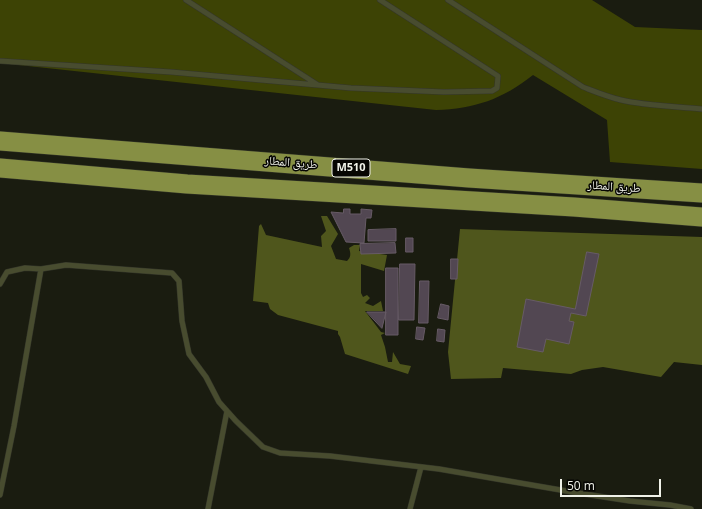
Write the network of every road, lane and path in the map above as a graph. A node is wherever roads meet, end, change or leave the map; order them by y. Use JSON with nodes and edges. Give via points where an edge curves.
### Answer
{"nodes":[{"id":1,"x":186,"y":0,"type":"edge"},
{"id":2,"x":380,"y":0,"type":"edge"},
{"id":3,"x":448,"y":0,"type":"edge"},
{"id":4,"x":0,"y":61,"type":"edge"},
{"id":5,"x":319,"y":86,"type":"junction"},
{"id":6,"x":702,"y":109,"type":"edge"},
{"id":7,"x":0,"y":141,"type":"edge"},
{"id":8,"x":0,"y":168,"type":"edge"},
{"id":9,"x":702,"y":193,"type":"edge"},
{"id":10,"x":702,"y":218,"type":"edge"},
{"id":11,"x":41,"y":269,"type":"junction"},
{"id":12,"x":0,"y":284,"type":"edge"},
{"id":13,"x":227,"y":411,"type":"junction"},
{"id":14,"x":421,"y":467,"type":"junction"},
{"id":15,"x":0,"y":495,"type":"edge"},
{"id":16,"x":208,"y":509,"type":"edge"},
{"id":17,"x":410,"y":509,"type":"edge"},
{"id":18,"x":691,"y":509,"type":"edge"}],
"edges":[{"from":1,"to":5,"type":"lane"},
{"from":2,"to":5,"type":"lane","via":[[498,76],[497,88],[492,92],[444,92]]},
{"from":3,"to":6,"type":"lane","via":[[583,86],[634,102]]},
{"from":4,"to":5,"type":"lane","via":[[159,71]]},
{"from":7,"to":9,"type":"highway","name":"طريق المطار","number":"M510","via":[[469,178]]},
{"from":8,"to":10,"type":"highway","name":"طريق المطار","number":"M510","via":[[187,184],[574,207]]},
{"from":11,"to":12,"type":"lane","via":[[25,268],[6,272]]},
{"from":11,"to":13,"type":"lane","via":[[66,265],[172,273],[179,281],[182,321],[189,354]]},
{"from":11,"to":15,"type":"lane"},
{"from":13,"to":14,"type":"lane","via":[[263,448],[280,453]]},
{"from":13,"to":16,"type":"lane"},
{"from":14,"to":17,"type":"lane"},
{"from":14,"to":18,"type":"lane"}]}
